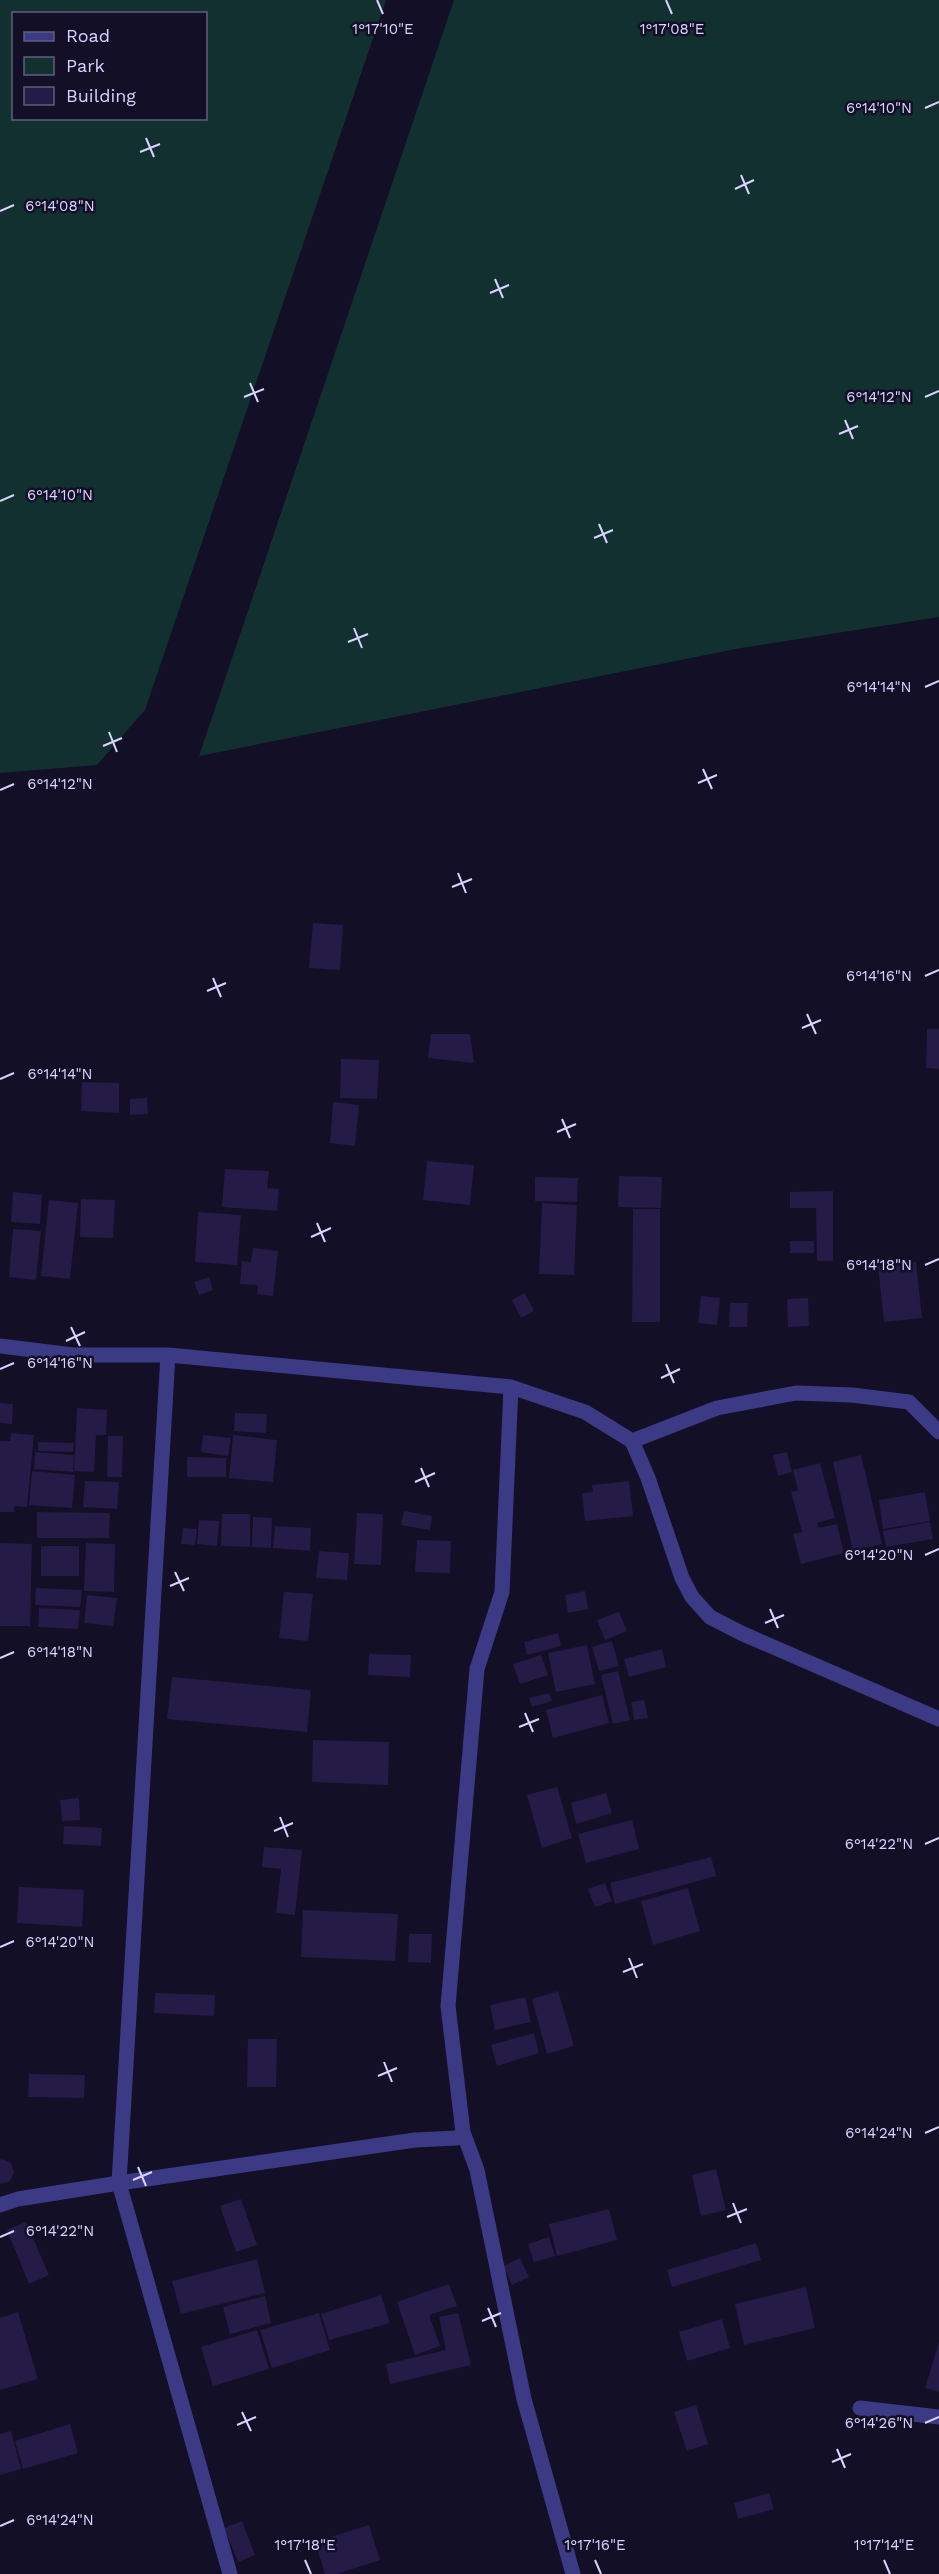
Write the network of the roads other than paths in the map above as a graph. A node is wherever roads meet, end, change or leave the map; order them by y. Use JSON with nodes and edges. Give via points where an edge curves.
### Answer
{"nodes":[{"id":1,"x":0,"y":1346,"type":"edge"},
{"id":2,"x":168,"y":1355,"type":"junction"},
{"id":3,"x":511,"y":1387,"type":"junction"},
{"id":4,"x":939,"y":1432,"type":"edge"},
{"id":5,"x":632,"y":1441,"type":"junction"},
{"id":6,"x":939,"y":1719,"type":"edge"},
{"id":7,"x":463,"y":2132,"type":"junction"},
{"id":8,"x":119,"y":2183,"type":"junction"},
{"id":9,"x":0,"y":2205,"type":"edge"},
{"id":10,"x":860,"y":2408,"type":"dead end"},
{"id":11,"x":939,"y":2417,"type":"edge"},
{"id":12,"x":230,"y":2574,"type":"edge"},
{"id":13,"x":573,"y":2574,"type":"edge"}],
"edges":[{"from":1,"to":2,"type":"street","via":[[73,1355]]},
{"from":2,"to":3,"type":"street"},
{"from":2,"to":8,"type":"street"},
{"from":3,"to":5,"type":"street","via":[[585,1412]]},
{"from":3,"to":7,"type":"street","via":[[502,1592],[477,1669],[448,2006]]},
{"from":4,"to":5,"type":"street","via":[[909,1402],[796,1393],[717,1408]]},
{"from":5,"to":6,"type":"street","via":[[681,1578],[710,1617]]},
{"from":7,"to":8,"type":"street","via":[[457,2138],[415,2140]]},
{"from":7,"to":13,"type":"street","via":[[477,2170],[524,2399]]},
{"from":8,"to":9,"type":"street"},
{"from":8,"to":12,"type":"street"},
{"from":10,"to":11,"type":"street"}]}
